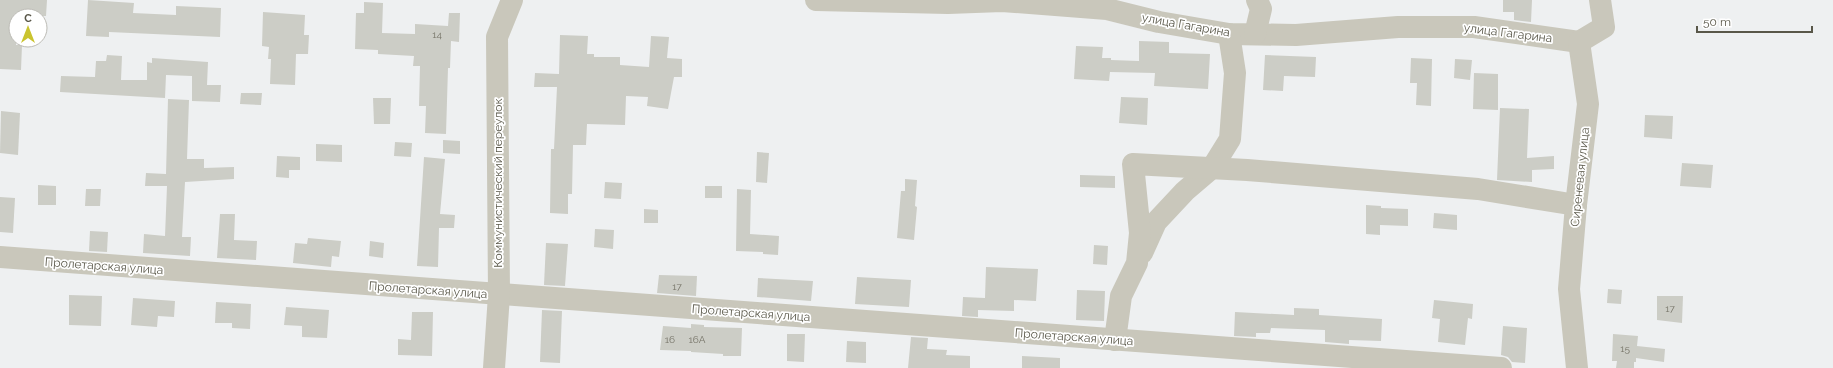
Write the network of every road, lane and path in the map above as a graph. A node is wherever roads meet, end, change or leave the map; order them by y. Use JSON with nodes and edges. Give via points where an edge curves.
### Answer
{"nodes":[{"id":1,"x":512,"y":0,"type":"edge"},
{"id":2,"x":816,"y":0,"type":"edge"},
{"id":3,"x":1257,"y":0,"type":"edge"},
{"id":4,"x":1600,"y":0,"type":"edge"},
{"id":5,"x":1229,"y":34,"type":"junction"},
{"id":6,"x":1255,"y":34,"type":"junction"},
{"id":7,"x":1580,"y":42,"type":"junction"},
{"id":8,"x":1212,"y":168,"type":"junction"},
{"id":9,"x":1576,"y":205,"type":"junction"},
{"id":10,"x":0,"y":258,"type":"edge"},
{"id":11,"x":1137,"y":263,"type":"junction"},
{"id":12,"x":498,"y":295,"type":"junction"},
{"id":13,"x":1115,"y":340,"type":"junction"},
{"id":14,"x":494,"y":368,"type":"edge"},
{"id":15,"x":1502,"y":368,"type":"edge"},
{"id":16,"x":1577,"y":368,"type":"edge"}],
"edges":[{"from":1,"to":12,"type":"street","name":"Коммунистический переулок","via":[[497,37]]},
{"from":2,"to":5,"type":"street","name":"улица Гагарина","via":[[948,3],[1002,1],[1107,9],[1159,22]]},
{"from":3,"to":6,"type":"street","via":[[1261,9]]},
{"from":4,"to":7,"type":"street","via":[[1604,27]]},
{"from":5,"to":6,"type":"street","name":"улица Гагарина"},
{"from":5,"to":8,"type":"street","via":[[1235,73],[1230,139]]},
{"from":6,"to":7,"type":"street","name":"улица Гагарина","via":[[1296,35],[1398,27],[1474,27]]},
{"from":7,"to":9,"type":"street","name":"Сиреневая улица","via":[[1588,104]]},
{"from":8,"to":9,"type":"street","via":[[1478,189]]},
{"from":8,"to":11,"type":"street","via":[[1185,191],[1156,222]]},
{"from":8,"to":11,"type":"street","via":[[1133,164],[1140,233]]},
{"from":9,"to":16,"type":"street","name":"Сиреневая улица","via":[[1569,289]]},
{"from":10,"to":12,"type":"street","name":"Пролетарская улица"},
{"from":11,"to":13,"type":"street","via":[[1121,296]]},
{"from":12,"to":13,"type":"street","name":"Пролетарская улица"},
{"from":12,"to":14,"type":"street","name":"Коммунистический переулок"},
{"from":13,"to":15,"type":"street","name":"Пролетарская улица"}]}
